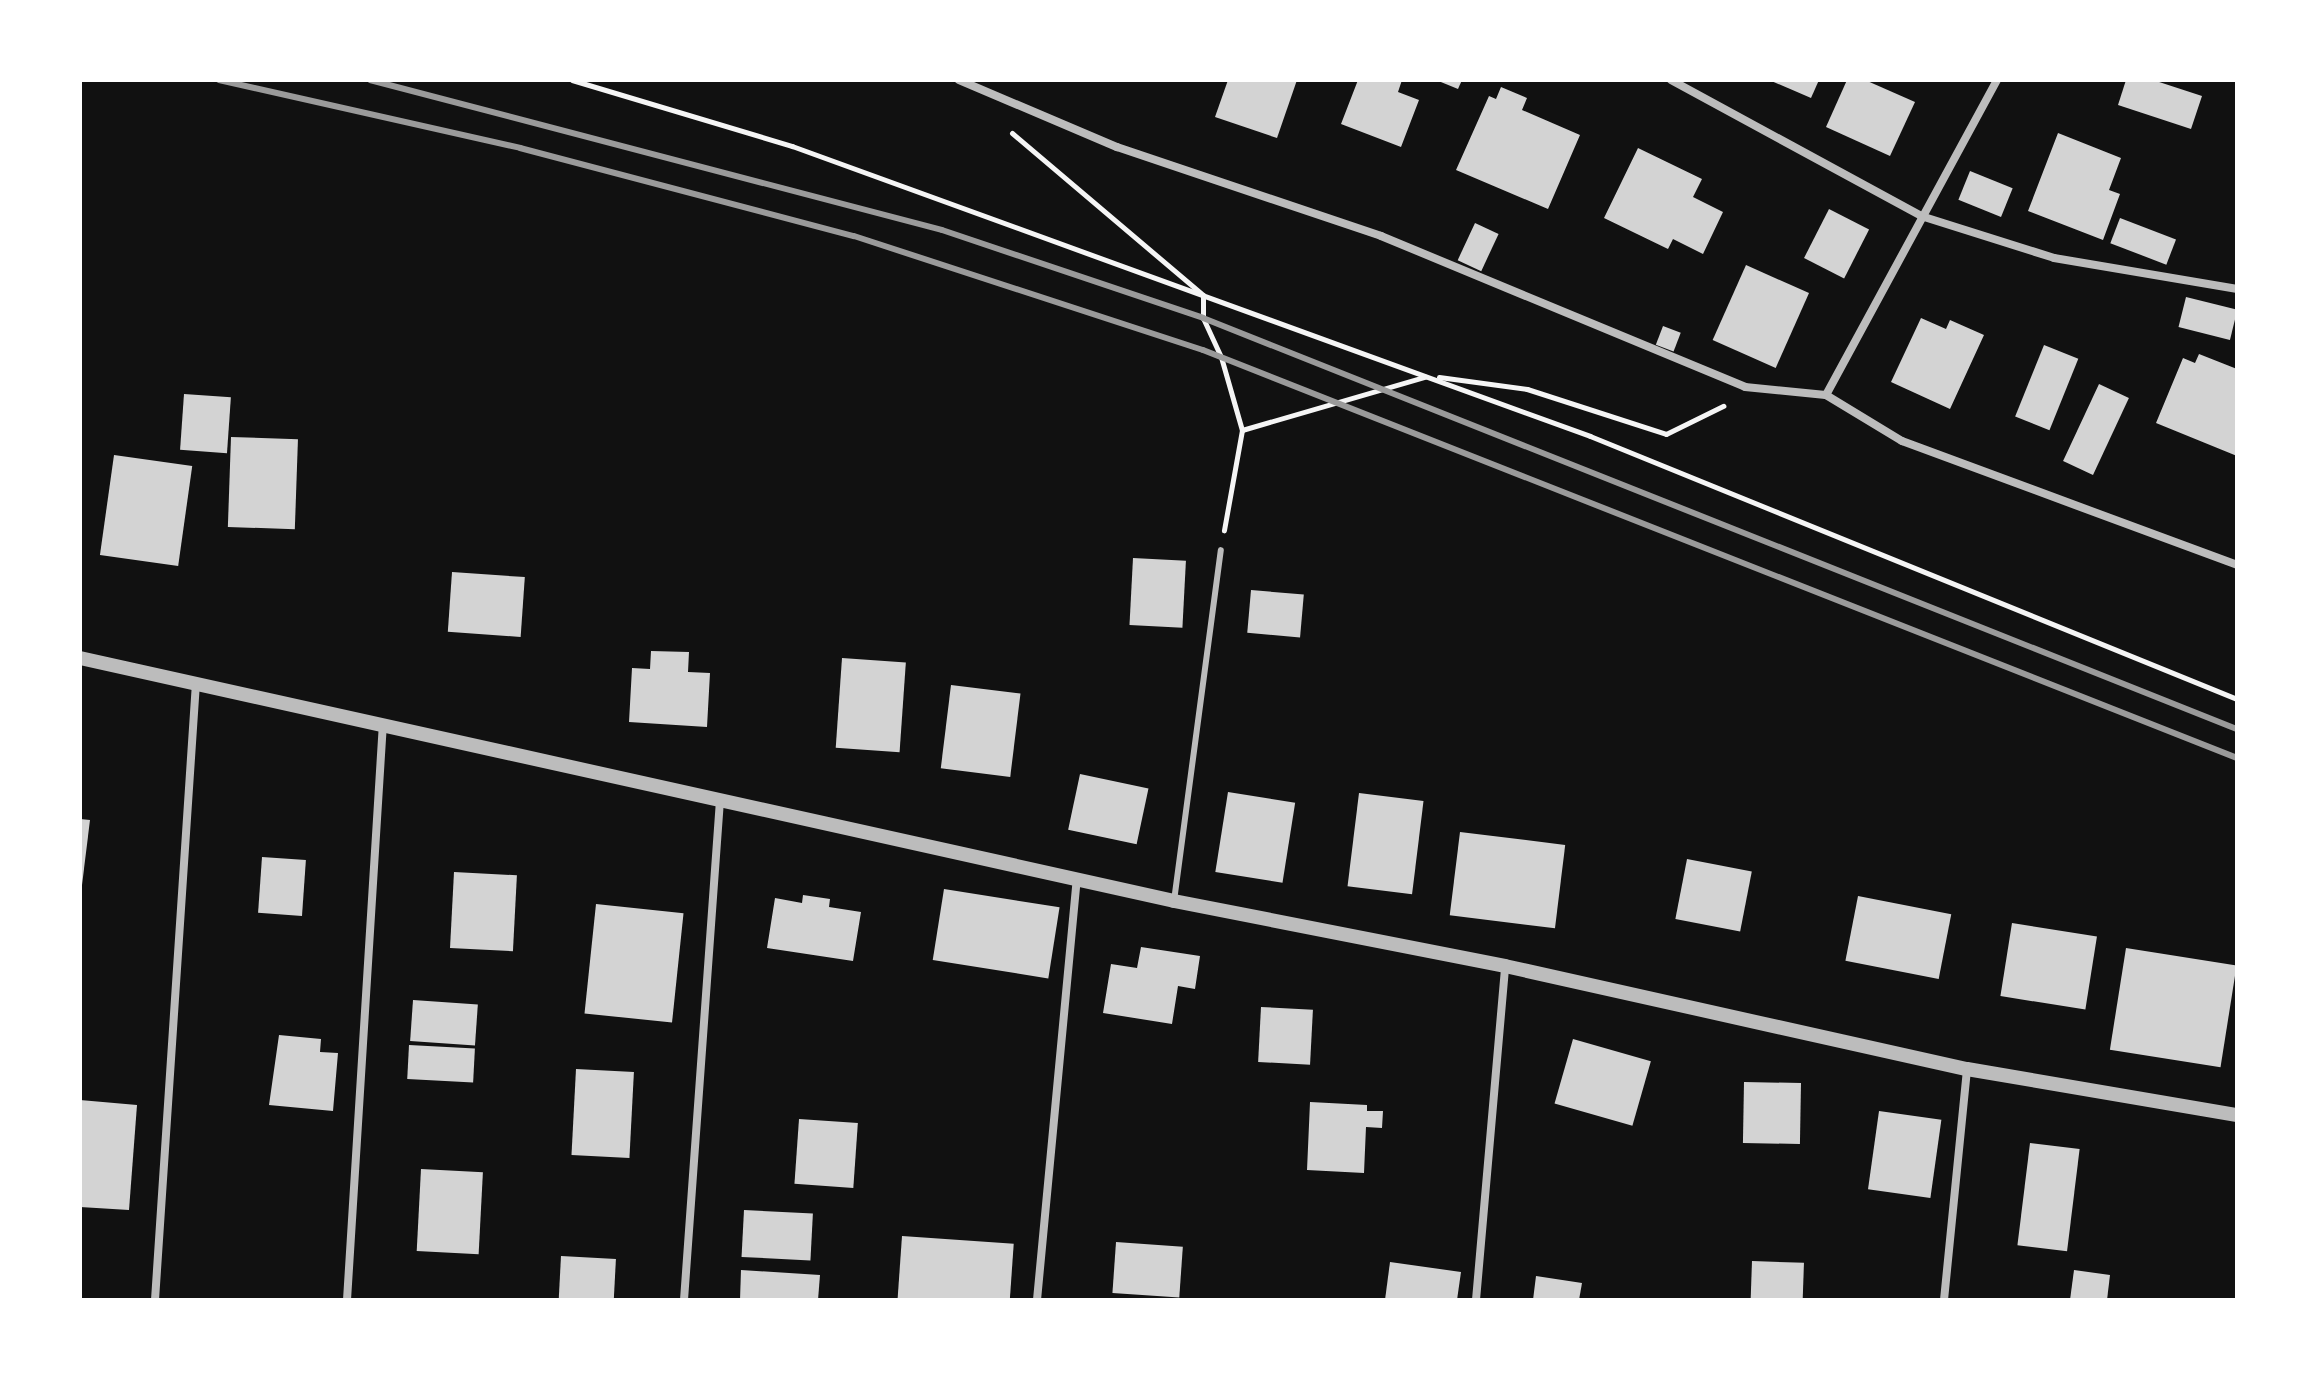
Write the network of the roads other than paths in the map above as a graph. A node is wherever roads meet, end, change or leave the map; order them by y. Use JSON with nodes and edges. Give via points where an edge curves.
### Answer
{"nodes":[{"id":1,"x":959,"y":80,"type":"edge"},
{"id":2,"x":1671,"y":80,"type":"edge"},
{"id":3,"x":1997,"y":80,"type":"edge"},
{"id":4,"x":1921,"y":216,"type":"junction"},
{"id":5,"x":2237,"y":289,"type":"edge"},
{"id":6,"x":1826,"y":395,"type":"junction"},
{"id":7,"x":1221,"y":550,"type":"road end"},
{"id":8,"x":2237,"y":565,"type":"edge"},
{"id":9,"x":80,"y":658,"type":"edge"},
{"id":10,"x":196,"y":680,"type":"junction"},
{"id":11,"x":383,"y":723,"type":"junction"},
{"id":12,"x":720,"y":800,"type":"junction"},
{"id":13,"x":1077,"y":878,"type":"junction"},
{"id":14,"x":1174,"y":901,"type":"junction"},
{"id":15,"x":1505,"y":966,"type":"junction"},
{"id":16,"x":1967,"y":1069,"type":"junction"},
{"id":17,"x":2237,"y":1115,"type":"edge"},
{"id":18,"x":155,"y":1300,"type":"edge"},
{"id":19,"x":347,"y":1300,"type":"edge"},
{"id":20,"x":684,"y":1300,"type":"edge"},
{"id":21,"x":1037,"y":1300,"type":"edge"},
{"id":22,"x":1476,"y":1300,"type":"edge"},
{"id":23,"x":1944,"y":1300,"type":"edge"}],
"edges":[{"from":1,"to":6,"type":"street","via":[[1117,147],[1381,236],[1758,388]]},
{"from":2,"to":4,"type":"street"},
{"from":3,"to":4,"type":"street"},
{"from":4,"to":5,"type":"street","via":[[2054,258]]},
{"from":4,"to":6,"type":"street"},
{"from":6,"to":8,"type":"street","via":[[1902,441]]},
{"from":7,"to":14,"type":"lane"},
{"from":9,"to":10,"type":"street"},
{"from":10,"to":11,"type":"street"},
{"from":10,"to":18,"type":"street"},
{"from":11,"to":12,"type":"street"},
{"from":11,"to":19,"type":"street"},
{"from":12,"to":13,"type":"street"},
{"from":12,"to":20,"type":"street"},
{"from":13,"to":14,"type":"street"},
{"from":13,"to":21,"type":"street"},
{"from":14,"to":15,"type":"street"},
{"from":15,"to":16,"type":"street"},
{"from":15,"to":22,"type":"street"},
{"from":16,"to":17,"type":"street"},
{"from":16,"to":23,"type":"street"}]}
